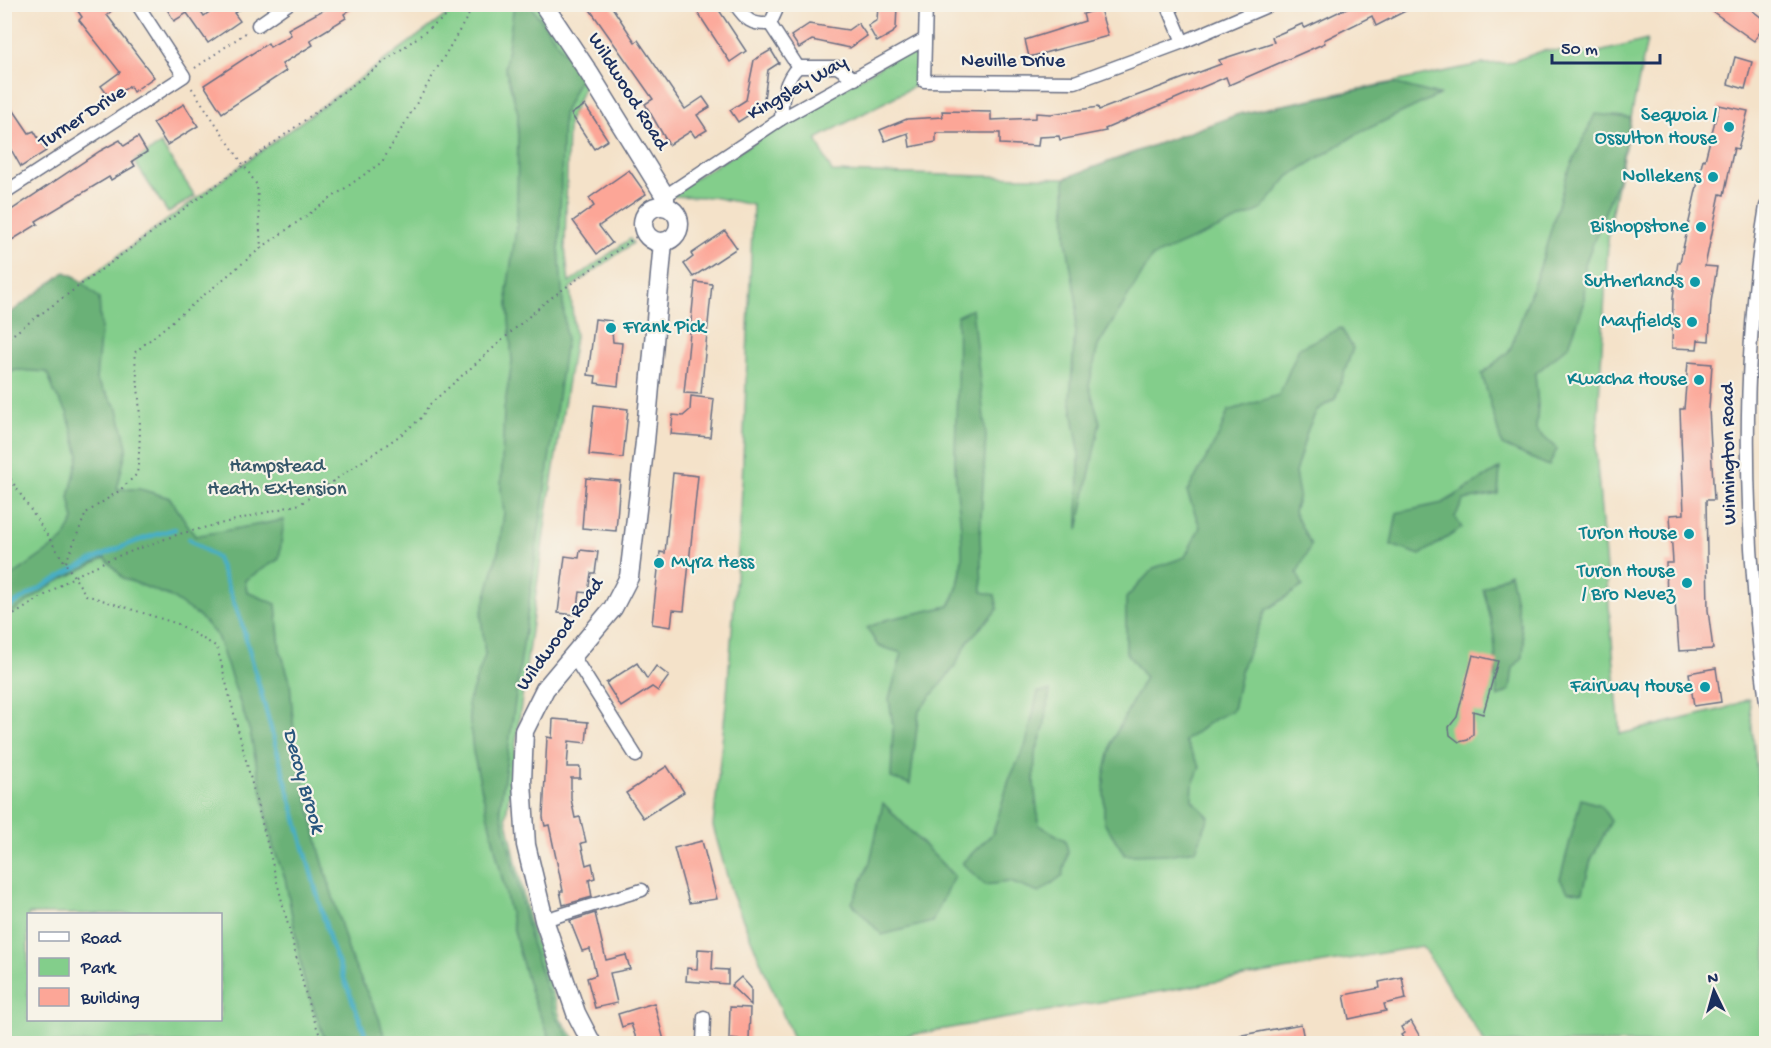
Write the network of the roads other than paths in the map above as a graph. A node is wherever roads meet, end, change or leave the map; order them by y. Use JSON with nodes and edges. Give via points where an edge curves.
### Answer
{"nodes":[{"id":1,"x":137,"y":4,"type":"edge"},
{"id":2,"x":288,"y":4,"type":"edge"},
{"id":3,"x":543,"y":4,"type":"edge"},
{"id":4,"x":735,"y":4,"type":"edge"},
{"id":5,"x":776,"y":4,"type":"edge"},
{"id":6,"x":926,"y":4,"type":"edge"},
{"id":7,"x":1167,"y":4,"type":"edge"},
{"id":8,"x":1272,"y":4,"type":"edge"},
{"id":9,"x":770,"y":24,"type":"junction"},
{"id":10,"x":258,"y":25,"type":"road end"},
{"id":11,"x":925,"y":39,"type":"junction"},
{"id":12,"x":1183,"y":42,"type":"junction"},
{"id":13,"x":798,"y":67,"type":"junction"},
{"id":14,"x":855,"y":79,"type":"junction"},
{"id":15,"x":781,"y":119,"type":"junction"},
{"id":16,"x":4,"y":193,"type":"edge"},
{"id":17,"x":665,"y":201,"type":"junction"},
{"id":18,"x":1767,"y":206,"type":"edge"},
{"id":19,"x":663,"y":243,"type":"junction"},
{"id":20,"x":573,"y":656,"type":"junction"},
{"id":21,"x":1767,"y":702,"type":"edge"},
{"id":22,"x":636,"y":756,"type":"dead end"},
{"id":23,"x":642,"y":890,"type":"dead end"},
{"id":24,"x":544,"y":920,"type":"junction"},
{"id":25,"x":704,"y":1017,"type":"dead end"},
{"id":26,"x":592,"y":1044,"type":"edge"},
{"id":27,"x":703,"y":1044,"type":"edge"}],
"edges":[{"from":1,"to":16,"type":"street","name":"Turner Drive","via":[[184,76]]},
{"from":2,"to":10,"type":"street"},
{"from":3,"to":17,"type":"street","name":"Wildwood Road","via":[[590,73]]},
{"from":4,"to":9,"type":"street","via":[[746,21]]},
{"from":5,"to":9,"type":"street"},
{"from":6,"to":11,"type":"street"},
{"from":7,"to":12,"type":"street"},
{"from":8,"to":12,"type":"street","name":"Neville Drive"},
{"from":9,"to":13,"type":"street"},
{"from":11,"to":12,"type":"street","name":"Neville Drive","via":[[924,81],[1075,82]]},
{"from":11,"to":14,"type":"street","name":"Kingsley Way"},
{"from":13,"to":14,"type":"street","via":[[837,67]]},
{"from":13,"to":15,"type":"street","via":[[785,89]]},
{"from":14,"to":15,"type":"street","name":"Kingsley Way"},
{"from":15,"to":17,"type":"street","name":"Kingsley Way"},
{"from":17,"to":19,"type":"street","via":[[676,213],[679,228],[676,235]]},
{"from":17,"to":19,"type":"street","via":[[649,210],[642,224],[652,240]]},
{"from":18,"to":21,"type":"street","name":"Winnington Road","via":[[1749,337],[1748,416],[1749,517]]},
{"from":19,"to":20,"type":"street","name":"Wildwood Road","via":[[647,431],[628,577],[613,608]]},
{"from":20,"to":22,"type":"street"},
{"from":20,"to":24,"type":"street","name":"Wildwood Road","via":[[545,690],[524,731],[526,845]]},
{"from":23,"to":24,"type":"street"},
{"from":24,"to":26,"type":"street","name":"Wildwood Road","via":[[576,1012]]},
{"from":25,"to":27,"type":"street"}]}
